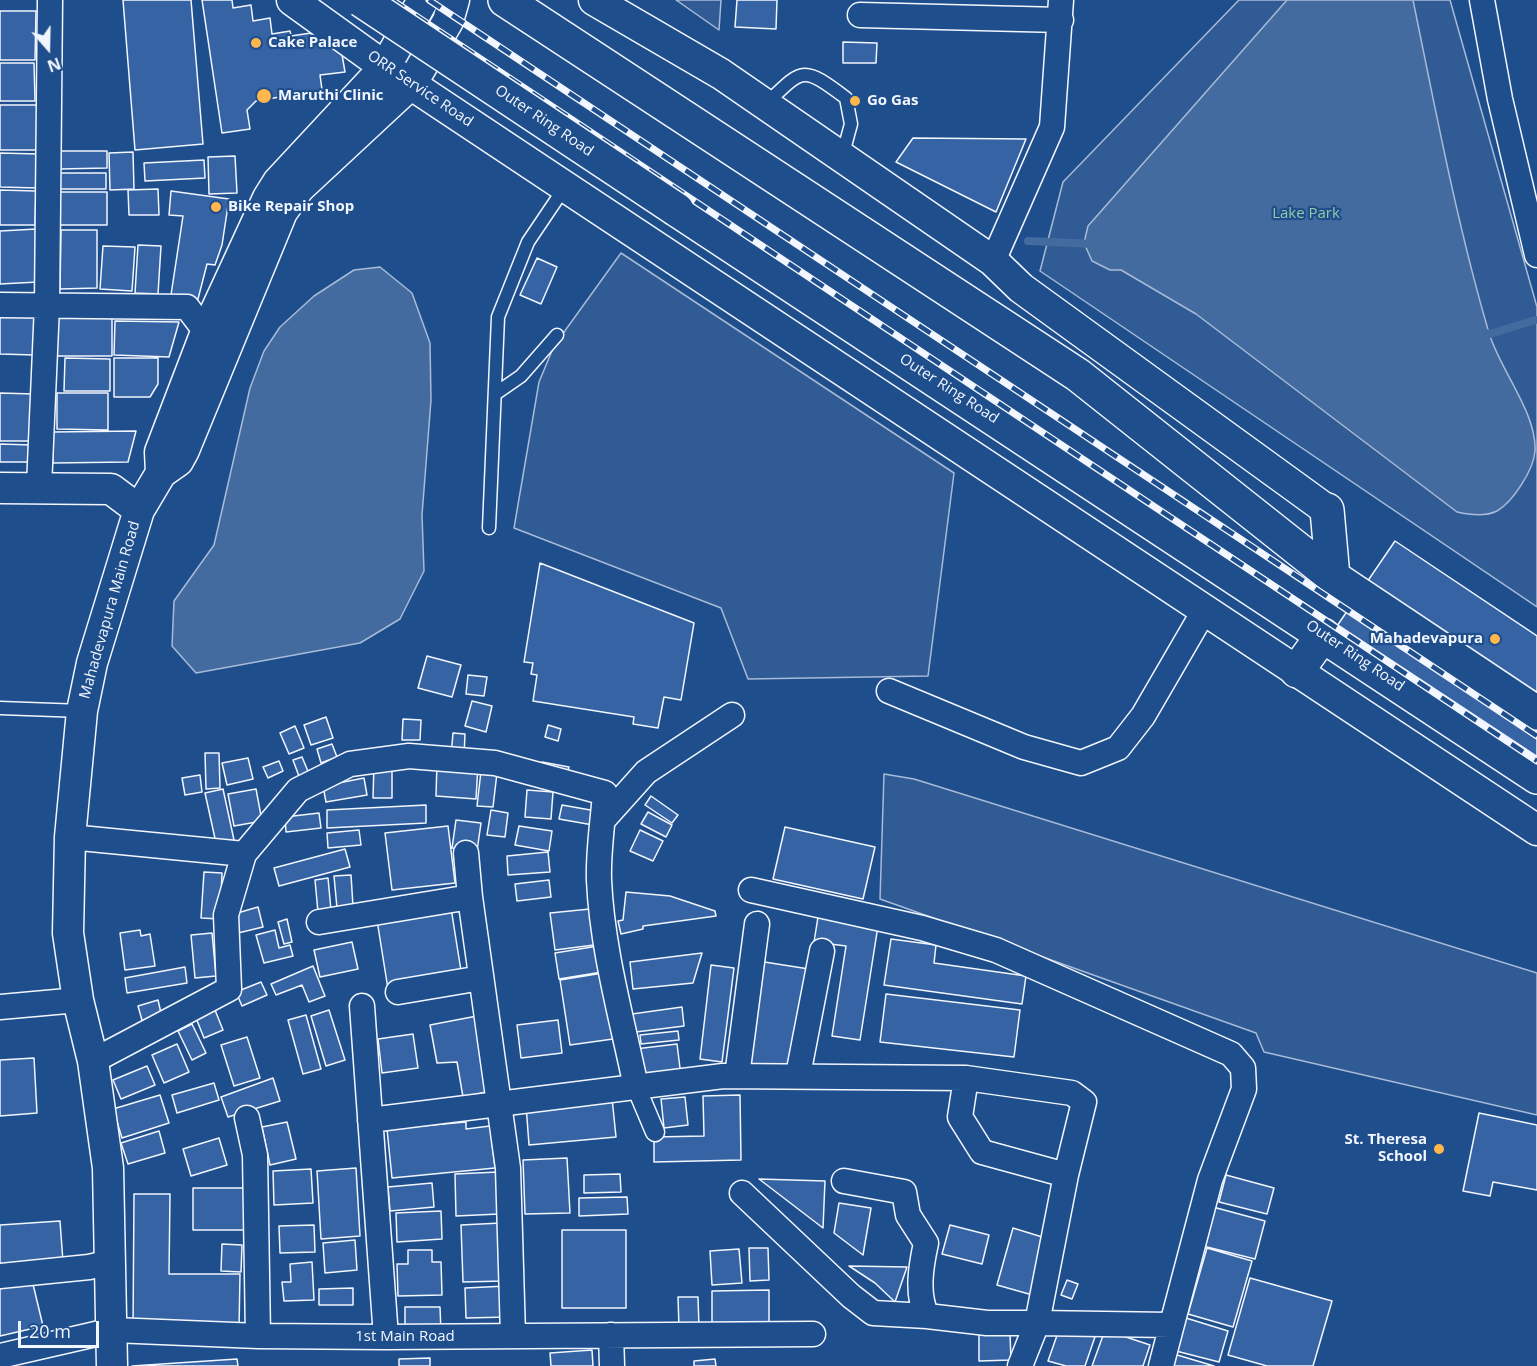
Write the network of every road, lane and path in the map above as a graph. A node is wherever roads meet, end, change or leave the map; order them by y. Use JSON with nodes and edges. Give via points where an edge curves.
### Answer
{"nodes":[{"id":1,"x":50,"y":0,"type":"edge"},
{"id":2,"x":292,"y":0,"type":"edge"},
{"id":3,"x":361,"y":0,"type":"edge"},
{"id":4,"x":423,"y":0,"type":"edge"},
{"id":5,"x":454,"y":0,"type":"edge"},
{"id":6,"x":505,"y":0,"type":"edge"},
{"id":7,"x":594,"y":0,"type":"edge"},
{"id":8,"x":1482,"y":0,"type":"edge"},
{"id":9,"x":1061,"y":10,"type":"edge"},
{"id":10,"x":860,"y":15,"type":"dead end"},
{"id":11,"x":385,"y":67,"type":"junction"},
{"id":12,"x":412,"y":83,"type":"junction"},
{"id":13,"x":765,"y":105,"type":"junction"},
{"id":14,"x":842,"y":157,"type":"junction"},
{"id":15,"x":557,"y":182,"type":"junction"},
{"id":16,"x":1537,"y":255,"type":"edge"},
{"id":17,"x":993,"y":261,"type":"junction"},
{"id":18,"x":0,"y":304,"type":"edge"},
{"id":19,"x":47,"y":305,"type":"junction"},
{"id":20,"x":206,"y":332,"type":"junction"},
{"id":21,"x":557,"y":335,"type":"dead end"},
{"id":22,"x":495,"y":394,"type":"junction"},
{"id":23,"x":160,"y":473,"type":"junction"},
{"id":24,"x":39,"y":487,"type":"junction"},
{"id":25,"x":0,"y":488,"type":"edge"},
{"id":26,"x":139,"y":510,"type":"junction"},
{"id":27,"x":1327,"y":510,"type":"joint"},
{"id":28,"x":489,"y":528,"type":"dead end"},
{"id":29,"x":1334,"y":577,"type":"junction"},
{"id":30,"x":1204,"y":611,"type":"junction"},
{"id":31,"x":1323,"y":635,"type":"junction"},
{"id":32,"x":1298,"y":671,"type":"junction"},
{"id":33,"x":889,"y":691,"type":"dead end"},
{"id":34,"x":0,"y":708,"type":"edge"},
{"id":35,"x":82,"y":711,"type":"junction"},
{"id":36,"x":1537,"y":713,"type":"edge"},
{"id":37,"x":732,"y":715,"type":"dead end"},
{"id":38,"x":1537,"y":777,"type":"edge"},
{"id":39,"x":603,"y":820,"type":"junction"},
{"id":40,"x":1537,"y":830,"type":"edge"},
{"id":41,"x":70,"y":837,"type":"junction"},
{"id":42,"x":466,"y":853,"type":"dead end"},
{"id":43,"x":244,"y":854,"type":"junction"},
{"id":44,"x":752,"y":890,"type":"dead end"},
{"id":45,"x":470,"y":897,"type":"junction"},
{"id":46,"x":319,"y":922,"type":"dead end"},
{"id":47,"x":758,"y":924,"type":"dead end"},
{"id":48,"x":822,"y":951,"type":"dead end"},
{"id":49,"x":481,"y":978,"type":"junction"},
{"id":50,"x":398,"y":992,"type":"dead end"},
{"id":51,"x":78,"y":1000,"type":"junction"},
{"id":52,"x":362,"y":1006,"type":"dead end"},
{"id":53,"x":0,"y":1007,"type":"edge"},
{"id":54,"x":93,"y":1061,"type":"junction"},
{"id":55,"x":798,"y":1075,"type":"junction"},
{"id":56,"x":737,"y":1076,"type":"junction"},
{"id":57,"x":966,"y":1078,"type":"junction"},
{"id":58,"x":636,"y":1087,"type":"junction"},
{"id":59,"x":500,"y":1105,"type":"junction"},
{"id":60,"x":247,"y":1118,"type":"dead end"},
{"id":61,"x":370,"y":1120,"type":"junction"},
{"id":62,"x":655,"y":1132,"type":"dead end"},
{"id":63,"x":1066,"y":1175,"type":"junction"},
{"id":64,"x":844,"y":1180,"type":"dead end"},
{"id":65,"x":742,"y":1193,"type":"dead end"},
{"id":66,"x":111,"y":1262,"type":"junction"},
{"id":67,"x":0,"y":1276,"type":"edge"},
{"id":68,"x":927,"y":1316,"type":"junction"},
{"id":69,"x":1037,"y":1323,"type":"junction"},
{"id":70,"x":1170,"y":1325,"type":"junction"},
{"id":71,"x":113,"y":1330,"type":"junction"},
{"id":72,"x":813,"y":1334,"type":"dead end"},
{"id":73,"x":513,"y":1335,"type":"junction"},
{"id":74,"x":611,"y":1335,"type":"junction"},
{"id":75,"x":258,"y":1336,"type":"junction"},
{"id":76,"x":386,"y":1337,"type":"junction"},
{"id":77,"x":0,"y":1356,"type":"edge"},
{"id":78,"x":112,"y":1366,"type":"edge"},
{"id":79,"x":612,"y":1366,"type":"edge"},
{"id":80,"x":1020,"y":1366,"type":"edge"},
{"id":81,"x":1161,"y":1366,"type":"edge"}],
"edges":[{"from":1,"to":19,"type":"street"},
{"from":2,"to":11,"type":"street","name":"ORR Service Road"},
{"from":3,"to":31,"type":"highway","name":"Outer Ring Road","bridge":true},
{"from":4,"to":11,"type":"street","name":"Mahadevapura Main Road"},
{"from":5,"to":12,"type":"street","via":[[448,21]]},
{"from":6,"to":29,"type":"highway","via":[[1078,375]]},
{"from":7,"to":13,"type":"street","via":[[721,74]]},
{"from":8,"to":16,"type":"street"},
{"from":9,"to":10,"type":"street"},
{"from":9,"to":17,"type":"street","via":[[1052,127]]},
{"from":11,"to":12,"type":"street","name":"ORR Service Road"},
{"from":11,"to":20,"type":"street","name":"Mahadevapura Main Road","via":[[278,182]]},
{"from":12,"to":15,"type":"street","name":"ORR Service Road"},
{"from":12,"to":23,"type":"street","via":[[299,188],[286,205],[184,450],[178,461]]},
{"from":13,"to":14,"type":"street"},
{"from":13,"to":14,"type":"lane","via":[[794,77],[810,74],[824,81],[846,98],[851,124]]},
{"from":14,"to":17,"type":"street"},
{"from":15,"to":22,"type":"lane","via":[[498,317]]},
{"from":15,"to":30,"type":"street","name":"ORR Service Road"},
{"from":17,"to":27,"type":"street","via":[[1022,288]]},
{"from":18,"to":19,"type":"street"},
{"from":19,"to":20,"type":"street","via":[[187,307]]},
{"from":19,"to":24,"type":"street"},
{"from":20,"to":23,"type":"street","name":"Mahadevapura Main Road","via":[[160,452]]},
{"from":21,"to":22,"type":"lane","via":[[521,376]]},
{"from":22,"to":28,"type":"lane"},
{"from":23,"to":26,"type":"street","name":"Mahadevapura Main Road"},
{"from":24,"to":25,"type":"street"},
{"from":24,"to":26,"type":"street","via":[[111,489]]},
{"from":26,"to":35,"type":"street","name":"Mahadevapura Main Road","via":[[92,663]]},
{"from":27,"to":29,"type":"highway"},
{"from":29,"to":36,"type":"highway"},
{"from":30,"to":32,"type":"street","name":"ORR Service Road"},
{"from":30,"to":33,"type":"street","via":[[1143,716],[1118,748],[1081,763],[1024,747]]},
{"from":31,"to":32,"type":"highway"},
{"from":31,"to":38,"type":"highway","name":"Outer Ring Road"},
{"from":32,"to":40,"type":"street","name":"ORR Service Road"},
{"from":34,"to":35,"type":"lane"},
{"from":35,"to":41,"type":"street","name":"Mahadevapura Main Road"},
{"from":37,"to":39,"type":"street","via":[[646,772]]},
{"from":39,"to":43,"type":"street","via":[[605,793],[495,763],[409,756],[350,764],[298,790]]},
{"from":39,"to":58,"type":"street","via":[[601,903]]},
{"from":41,"to":43,"type":"street"},
{"from":41,"to":51,"type":"street","name":"Mahadevapura Main Road","via":[[68,933]]},
{"from":42,"to":45,"type":"street"},
{"from":43,"to":54,"type":"street","via":[[226,915],[229,989]]},
{"from":44,"to":70,"type":"street","via":[[922,928],[996,950],[1231,1054],[1243,1068],[1244,1089],[1210,1180]]},
{"from":45,"to":46,"type":"street"},
{"from":45,"to":49,"type":"street"},
{"from":47,"to":56,"type":"street"},
{"from":48,"to":55,"type":"street"},
{"from":49,"to":50,"type":"street"},
{"from":49,"to":59,"type":"street"},
{"from":51,"to":53,"type":"street"},
{"from":51,"to":54,"type":"street","name":"Mahadevapura Main Road"},
{"from":52,"to":61,"type":"street"},
{"from":54,"to":66,"type":"street","name":"Mahadevapura Main Road","via":[[108,1168]]},
{"from":55,"to":56,"type":"street"},
{"from":55,"to":57,"type":"street"},
{"from":56,"to":58,"type":"street"},
{"from":57,"to":63,"type":"street","via":[[960,1117],[982,1152]]},
{"from":57,"to":63,"type":"street","via":[[1072,1093],[1083,1102]]},
{"from":58,"to":59,"type":"street"},
{"from":58,"to":62,"type":"street"},
{"from":59,"to":61,"type":"street"},
{"from":59,"to":73,"type":"street","via":[[508,1168]]},
{"from":60,"to":75,"type":"street","via":[[255,1155]]},
{"from":61,"to":76,"type":"street"},
{"from":63,"to":69,"type":"street"},
{"from":64,"to":68,"type":"street","via":[[904,1192],[908,1215],[926,1243],[921,1304]]},
{"from":65,"to":68,"type":"street","via":[[873,1313]]},
{"from":66,"to":67,"type":"street"},
{"from":66,"to":71,"type":"street","name":"Mahadevapura Main Road"},
{"from":68,"to":69,"type":"street","via":[[987,1323]]},
{"from":69,"to":70,"type":"street"},
{"from":69,"to":80,"type":"street"},
{"from":70,"to":81,"type":"street"},
{"from":71,"to":75,"type":"street","name":"1st Main Road"},
{"from":71,"to":77,"type":"street","name":"1st Main Road"},
{"from":71,"to":78,"type":"street","name":"Mahadevapura Main Road"},
{"from":72,"to":74,"type":"street","name":"1st Main Road"},
{"from":73,"to":74,"type":"street","name":"1st Main Road"},
{"from":73,"to":76,"type":"street","name":"1st Main Road"},
{"from":74,"to":79,"type":"street"},
{"from":75,"to":76,"type":"street","name":"1st Main Road"}]}
